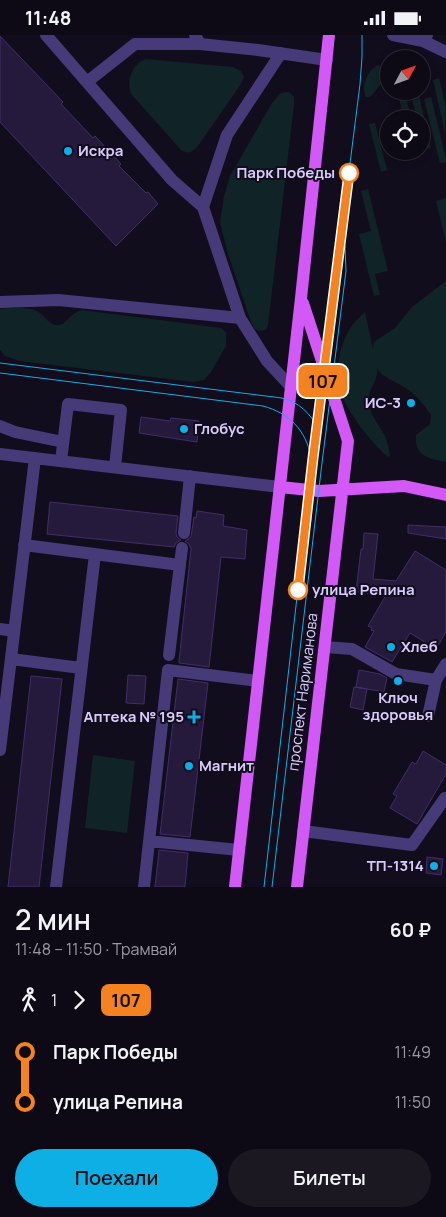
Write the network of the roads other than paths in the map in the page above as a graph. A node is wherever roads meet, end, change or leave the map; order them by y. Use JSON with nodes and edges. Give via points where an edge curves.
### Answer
{"nodes":[{"id":1,"x":46,"y":35,"type":"edge"},
{"id":2,"x":329,"y":35,"type":"edge"},
{"id":3,"x":393,"y":35,"type":"edge"},
{"id":4,"x":425,"y":38,"type":"edge"},
{"id":5,"x":197,"y":40,"type":"edge"},
{"id":6,"x":446,"y":52,"type":"edge"},
{"id":7,"x":281,"y":53,"type":"junction"},
{"id":8,"x":327,"y":60,"type":"junction"},
{"id":9,"x":87,"y":82,"type":"junction"},
{"id":10,"x":203,"y":207,"type":"junction"},
{"id":11,"x":301,"y":298,"type":"junction"},
{"id":12,"x":0,"y":302,"type":"edge"},
{"id":13,"x":240,"y":318,"type":"junction"},
{"id":14,"x":291,"y":387,"type":"junction"},
{"id":15,"x":0,"y":426,"type":"edge"},
{"id":16,"x":63,"y":442,"type":"junction"},
{"id":17,"x":0,"y":454,"type":"edge"},
{"id":18,"x":35,"y":458,"type":"junction"},
{"id":19,"x":61,"y":461,"type":"junction"},
{"id":20,"x":115,"y":467,"type":"junction"},
{"id":21,"x":190,"y":476,"type":"junction"},
{"id":22,"x":280,"y":487,"type":"junction"},
{"id":23,"x":343,"y":490,"type":"junction"},
{"id":24,"x":446,"y":495,"type":"edge"},
{"id":25,"x":184,"y":533,"type":"dead end"},
{"id":26,"x":24,"y":545,"type":"junction"},
{"id":27,"x":182,"y":548,"type":"dead end"},
{"id":28,"x":95,"y":554,"type":"junction"},
{"id":29,"x":180,"y":565,"type":"junction"},
{"id":30,"x":0,"y":629,"type":"edge"},
{"id":31,"x":14,"y":631,"type":"junction"},
{"id":32,"x":325,"y":647,"type":"junction"},
{"id":33,"x":169,"y":655,"type":"dead end"},
{"id":34,"x":11,"y":659,"type":"junction"},
{"id":35,"x":446,"y":663,"type":"edge"},
{"id":36,"x":82,"y":668,"type":"junction"},
{"id":37,"x":436,"y":680,"type":"junction"},
{"id":38,"x":258,"y":681,"type":"junction"},
{"id":39,"x":428,"y":716,"type":"dead end"},
{"id":40,"x":0,"y":750,"type":"edge"},
{"id":41,"x":445,"y":798,"type":"edge"},
{"id":42,"x":303,"y":831,"type":"junction"},
{"id":43,"x":149,"y":841,"type":"junction"},
{"id":44,"x":239,"y":851,"type":"junction"},
{"id":45,"x":56,"y":887,"type":"edge"},
{"id":46,"x":144,"y":887,"type":"edge"},
{"id":47,"x":234,"y":887,"type":"edge"},
{"id":48,"x":297,"y":887,"type":"edge"}],
"edges":[{"from":1,"to":9,"type":"street"},
{"from":2,"to":8,"type":"main road","name":"проспект Нариманова"},
{"from":3,"to":4,"type":"street"},
{"from":4,"to":6,"type":"street"},
{"from":5,"to":7,"type":"street"},
{"from":5,"to":9,"type":"street","via":[[135,44]]},
{"from":7,"to":8,"type":"street"},
{"from":7,"to":10,"type":"street","via":[[227,135]]},
{"from":8,"to":11,"type":"main road","name":"проспект Нариманова"},
{"from":9,"to":10,"type":"street","via":[[172,180]]},
{"from":10,"to":13,"type":"street"},
{"from":11,"to":14,"type":"main road","name":"проспект Нариманова"},
{"from":11,"to":23,"type":"main road","name":"проспект Нариманова","via":[[348,441]]},
{"from":12,"to":13,"type":"street","via":[[58,300]]},
{"from":13,"to":14,"type":"street","via":[[267,361]]},
{"from":14,"to":22,"type":"main road","name":"проспект Нариманова"},
{"from":15,"to":16,"type":"street"},
{"from":16,"to":19,"type":"street"},
{"from":16,"to":20,"type":"street","via":[[68,403],[121,410]]},
{"from":17,"to":18,"type":"street"},
{"from":18,"to":19,"type":"street"},
{"from":18,"to":26,"type":"street"},
{"from":19,"to":20,"type":"street"},
{"from":20,"to":21,"type":"street"},
{"from":21,"to":22,"type":"street"},
{"from":21,"to":25,"type":"street"},
{"from":22,"to":23,"type":"main road","via":[[309,491]]},
{"from":22,"to":38,"type":"main road","name":"проспект Нариманова"},
{"from":23,"to":24,"type":"main road","via":[[404,486]]},
{"from":23,"to":32,"type":"main road","name":"проспект Нариманова"},
{"from":26,"to":28,"type":"street"},
{"from":26,"to":31,"type":"street"},
{"from":27,"to":29,"type":"street"},
{"from":28,"to":29,"type":"street"},
{"from":28,"to":36,"type":"street"},
{"from":29,"to":33,"type":"street"},
{"from":30,"to":31,"type":"street"},
{"from":31,"to":34,"type":"street"},
{"from":32,"to":37,"type":"street","via":[[352,649],[396,674]]},
{"from":32,"to":42,"type":"main road","name":"проспект Нариманова"},
{"from":34,"to":36,"type":"street"},
{"from":34,"to":40,"type":"street"},
{"from":35,"to":37,"type":"street"},
{"from":36,"to":45,"type":"street"},
{"from":37,"to":39,"type":"street"},
{"from":38,"to":43,"type":"street","via":[[168,670]]},
{"from":38,"to":44,"type":"main road","name":"проспект Нариманова"},
{"from":41,"to":42,"type":"street","via":[[412,845]]},
{"from":42,"to":48,"type":"main road","name":"проспект Нариманова"},
{"from":43,"to":44,"type":"street"},
{"from":43,"to":46,"type":"street"},
{"from":44,"to":47,"type":"main road","name":"проспект Нариманова"}]}
